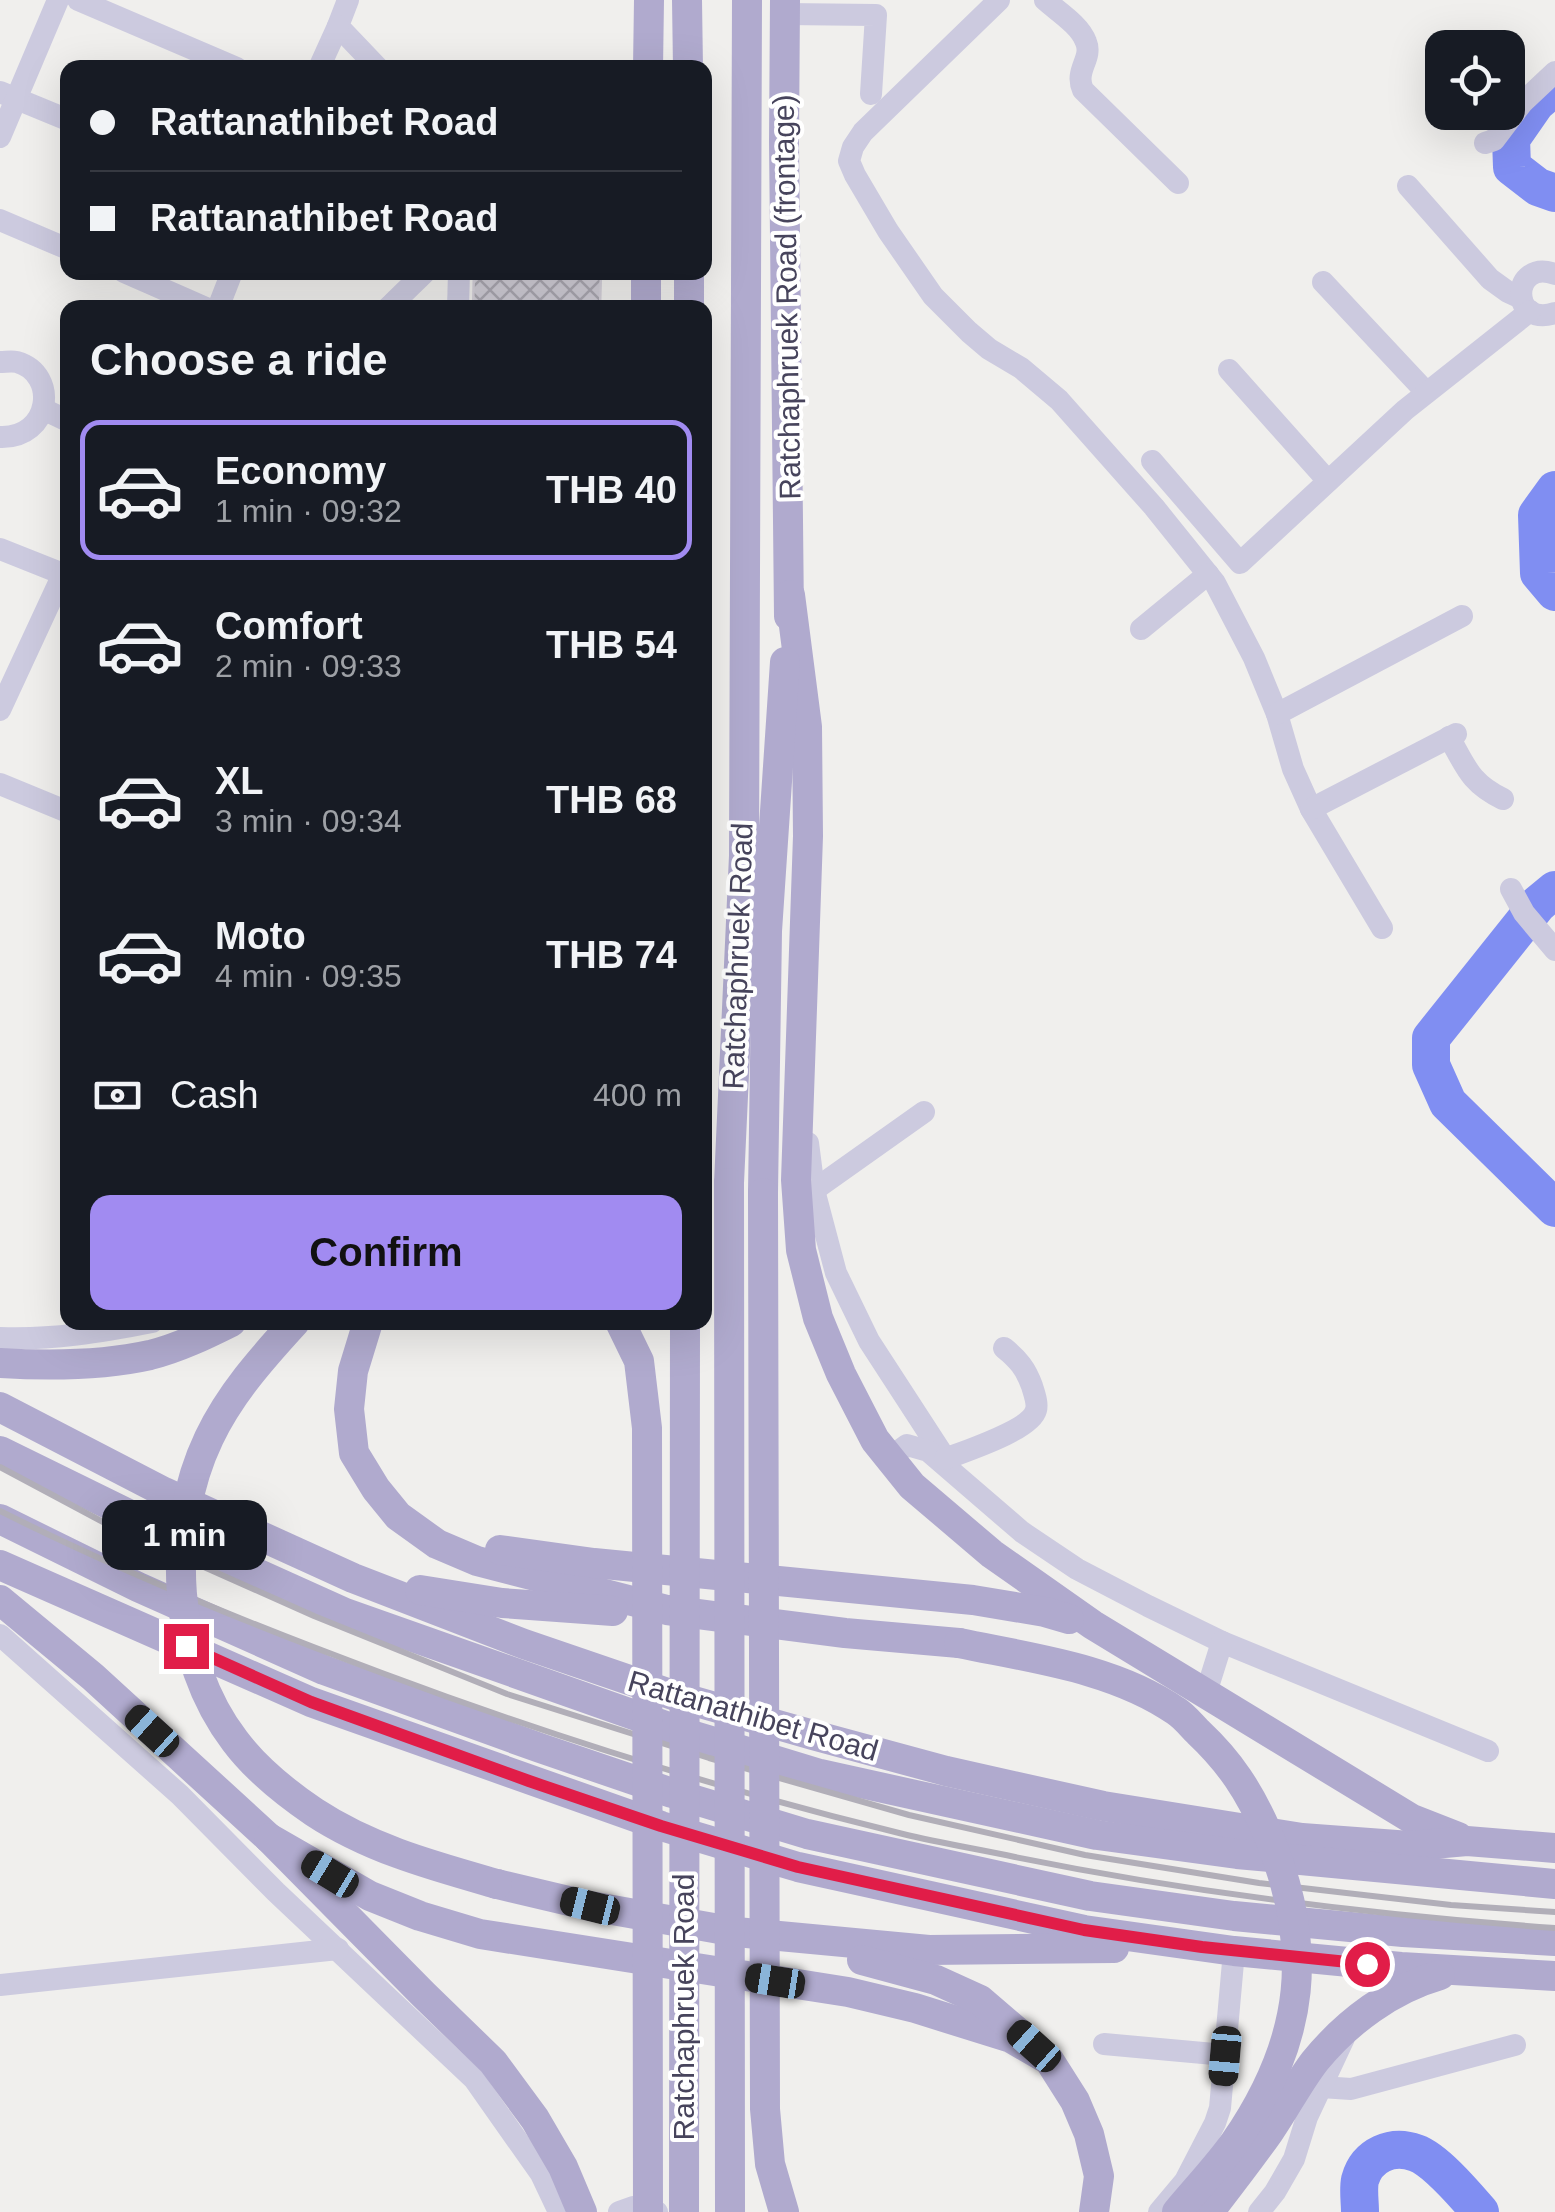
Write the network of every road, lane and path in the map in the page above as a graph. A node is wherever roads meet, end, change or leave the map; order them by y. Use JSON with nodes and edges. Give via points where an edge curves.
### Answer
{"nodes":[{"id":1,"x":58,"y":0,"type":"edge"},
{"id":2,"x":78,"y":0,"type":"edge"},
{"id":3,"x":348,"y":0,"type":"edge"},
{"id":4,"x":649,"y":0,"type":"edge"},
{"id":5,"x":688,"y":0,"type":"edge"},
{"id":6,"x":747,"y":0,"type":"edge"},
{"id":7,"x":999,"y":0,"type":"edge"},
{"id":8,"x":1044,"y":0,"type":"edge"},
{"id":9,"x":785,"y":7,"type":"edge"},
{"id":10,"x":876,"y":8,"type":"edge"},
{"id":11,"x":338,"y":26,"type":"junction"},
{"id":12,"x":218,"y":60,"type":"edge"},
{"id":13,"x":323,"y":60,"type":"edge"},
{"id":14,"x":370,"y":60,"type":"edge"},
{"id":15,"x":648,"y":60,"type":"edge"},
{"id":16,"x":688,"y":60,"type":"edge"},
{"id":17,"x":1555,"y":72,"type":"edge"},
{"id":18,"x":871,"y":94,"type":"dead end"},
{"id":19,"x":8,"y":96,"type":"edge"},
{"id":20,"x":60,"y":117,"type":"edge"},
{"id":21,"x":0,"y":138,"type":"edge"},
{"id":22,"x":1484,"y":143,"type":"dead end"},
{"id":23,"x":1178,"y":184,"type":"dead end"},
{"id":24,"x":1408,"y":186,"type":"dead end"},
{"id":25,"x":0,"y":220,"type":"edge"},
{"id":26,"x":60,"y":246,"type":"edge"},
{"id":27,"x":1555,"y":274,"type":"edge"},
{"id":28,"x":142,"y":280,"type":"edge"},
{"id":29,"x":416,"y":280,"type":"edge"},
{"id":30,"x":1323,"y":282,"type":"dead end"},
{"id":31,"x":188,"y":300,"type":"edge"},
{"id":32,"x":396,"y":300,"type":"edge"},
{"id":33,"x":1526,"y":305,"type":"junction"},
{"id":34,"x":1555,"y":313,"type":"edge"},
{"id":35,"x":0,"y":362,"type":"edge"},
{"id":36,"x":1230,"y":370,"type":"dead end"},
{"id":37,"x":1426,"y":392,"type":"junction"},
{"id":38,"x":44,"y":409,"type":"junction"},
{"id":39,"x":60,"y":417,"type":"edge"},
{"id":40,"x":0,"y":438,"type":"edge"},
{"id":41,"x":1152,"y":461,"type":"dead end"},
{"id":42,"x":1328,"y":481,"type":"junction"},
{"id":43,"x":0,"y":548,"type":"edge"},
{"id":44,"x":1240,"y":563,"type":"junction"},
{"id":45,"x":60,"y":573,"type":"edge"},
{"id":46,"x":1212,"y":579,"type":"junction"},
{"id":47,"x":60,"y":587,"type":"edge"},
{"id":48,"x":790,"y":595,"type":"junction"},
{"id":49,"x":1462,"y":616,"type":"dead end"},
{"id":50,"x":1140,"y":628,"type":"dead end"},
{"id":51,"x":0,"y":710,"type":"edge"},
{"id":52,"x":1277,"y":714,"type":"junction"},
{"id":53,"x":0,"y":784,"type":"edge"},
{"id":54,"x":1503,"y":799,"type":"dead end"},
{"id":55,"x":1312,"y":808,"type":"junction"},
{"id":56,"x":60,"y":809,"type":"edge"},
{"id":57,"x":1510,"y":889,"type":"dead end"},
{"id":58,"x":1382,"y":928,"type":"dead end"},
{"id":59,"x":1555,"y":950,"type":"edge"},
{"id":60,"x":799,"y":1045,"type":"junction"},
{"id":61,"x":924,"y":1112,"type":"dead end"},
{"id":62,"x":814,"y":1190,"type":"junction"},
{"id":63,"x":108,"y":1330,"type":"edge"},
{"id":64,"x":215,"y":1330,"type":"edge"},
{"id":65,"x":288,"y":1330,"type":"edge"},
{"id":66,"x":365,"y":1330,"type":"edge"},
{"id":67,"x":624,"y":1330,"type":"edge"},
{"id":68,"x":684,"y":1330,"type":"edge"},
{"id":69,"x":0,"y":1338,"type":"edge"},
{"id":70,"x":1004,"y":1348,"type":"dead end"},
{"id":71,"x":0,"y":1363,"type":"edge"},
{"id":72,"x":0,"y":1406,"type":"edge"},
{"id":73,"x":0,"y":1451,"type":"edge"},
{"id":74,"x":888,"y":1458,"type":"junction"},
{"id":75,"x":951,"y":1466,"type":"junction"},
{"id":76,"x":398,"y":1516,"type":"junction"},
{"id":77,"x":0,"y":1519,"type":"edge"},
{"id":78,"x":0,"y":1565,"type":"edge"},
{"id":79,"x":353,"y":1578,"type":"junction"},
{"id":80,"x":0,"y":1600,"type":"edge"},
{"id":81,"x":748,"y":1622,"type":"junction"},
{"id":82,"x":1093,"y":1625,"type":"junction"},
{"id":83,"x":0,"y":1635,"type":"edge"},
{"id":84,"x":1222,"y":1642,"type":"junction"},
{"id":85,"x":1206,"y":1693,"type":"junction"},
{"id":86,"x":1488,"y":1752,"type":"dead end"},
{"id":87,"x":529,"y":1781,"type":"junction"},
{"id":88,"x":807,"y":1834,"type":"junction"},
{"id":89,"x":269,"y":1838,"type":"junction"},
{"id":90,"x":1467,"y":1841,"type":"junction"},
{"id":91,"x":1555,"y":1848,"type":"edge"},
{"id":92,"x":1555,"y":1884,"type":"edge"},
{"id":93,"x":736,"y":1932,"type":"junction"},
{"id":94,"x":1555,"y":1940,"type":"edge"},
{"id":95,"x":1202,"y":1947,"type":"junction"},
{"id":96,"x":338,"y":1950,"type":"junction"},
{"id":97,"x":1234,"y":1950,"type":"junction"},
{"id":98,"x":1457,"y":1970,"type":"junction"},
{"id":99,"x":1555,"y":1976,"type":"edge"},
{"id":100,"x":0,"y":1985,"type":"edge"},
{"id":101,"x":1350,"y":2026,"type":"junction"},
{"id":102,"x":1104,"y":2044,"type":"dead end"},
{"id":103,"x":1515,"y":2045,"type":"dead end"},
{"id":104,"x":1225,"y":2056,"type":"junction"},
{"id":105,"x":1049,"y":2060,"type":"junction"},
{"id":106,"x":1321,"y":2087,"type":"junction"},
{"id":107,"x":559,"y":2212,"type":"edge"},
{"id":108,"x":582,"y":2212,"type":"edge"},
{"id":109,"x":619,"y":2212,"type":"edge"},
{"id":110,"x":648,"y":2212,"type":"edge"},
{"id":111,"x":658,"y":2212,"type":"edge"},
{"id":112,"x":684,"y":2212,"type":"edge"},
{"id":113,"x":730,"y":2212,"type":"edge"},
{"id":114,"x":784,"y":2212,"type":"edge"},
{"id":115,"x":1094,"y":2212,"type":"edge"},
{"id":116,"x":1159,"y":2212,"type":"edge"},
{"id":117,"x":1176,"y":2212,"type":"edge"},
{"id":118,"x":1209,"y":2212,"type":"edge"},
{"id":119,"x":1259,"y":2212,"type":"edge"}],
"edges":[{"from":1,"to":19,"type":"street"},
{"from":2,"to":12,"type":"street"},
{"from":3,"to":11,"type":"street"},
{"from":4,"to":15,"type":"main road"},
{"from":5,"to":16,"type":"main road"},
{"from":6,"to":113,"type":"main road","name":"Ratchaphruek Road","bridge":true,"via":[[744,856],[729,1183]]},
{"from":7,"to":46,"type":"street","via":[[863,132],[849,162],[933,296],[979,341],[1059,400]]},
{"from":8,"to":23,"type":"street","via":[[1086,41],[1079,79],[1084,90]]},
{"from":9,"to":10,"type":"street"},
{"from":9,"to":48,"type":"main road","name":"Ratchaphruek Road (frontage)"},
{"from":10,"to":18,"type":"street"},
{"from":11,"to":13,"type":"street"},
{"from":11,"to":14,"type":"street"},
{"from":17,"to":22,"type":"street"},
{"from":19,"to":20,"type":"street"},
{"from":19,"to":21,"type":"street"},
{"from":24,"to":33,"type":"street","via":[[1490,278]]},
{"from":25,"to":26,"type":"street"},
{"from":27,"to":33,"type":"street","via":[[1530,275],[1524,282]]},
{"from":28,"to":31,"type":"street"},
{"from":29,"to":32,"type":"street"},
{"from":30,"to":37,"type":"street"},
{"from":33,"to":34,"type":"street","via":[[1542,316]]},
{"from":33,"to":37,"type":"street"},
{"from":35,"to":38,"type":"street","via":[[34,372]]},
{"from":36,"to":42,"type":"street"},
{"from":37,"to":42,"type":"street"},
{"from":38,"to":39,"type":"street"},
{"from":38,"to":40,"type":"street","via":[[33,428]]},
{"from":41,"to":44,"type":"street"},
{"from":42,"to":44,"type":"street"},
{"from":43,"to":45,"type":"street"},
{"from":44,"to":46,"type":"street"},
{"from":46,"to":50,"type":"street"},
{"from":46,"to":52,"type":"street"},
{"from":47,"to":51,"type":"street"},
{"from":48,"to":60,"type":"main road","via":[[807,727]]},
{"from":48,"to":114,"type":"main road","bridge":true,"via":[[767,931],[763,1193],[765,2108],[770,2164]]},
{"from":49,"to":52,"type":"street"},
{"from":52,"to":55,"type":"street"},
{"from":53,"to":56,"type":"street"},
{"from":54,"to":55,"type":"street","via":[[1472,778],[1452,736]]},
{"from":55,"to":58,"type":"street"},
{"from":57,"to":59,"type":"street"},
{"from":60,"to":62,"type":"street"},
{"from":60,"to":74,"type":"main road","via":[[801,1250],[841,1374]]},
{"from":61,"to":62,"type":"street"},
{"from":62,"to":75,"type":"street","via":[[836,1272],[861,1324]]},
{"from":63,"to":69,"type":"street"},
{"from":64,"to":71,"type":"main road","via":[[150,1354],[98,1363]]},
{"from":65,"to":93,"type":"main road","bridge":true,"via":[[232,1397],[208,1438],[184,1520],[188,1630],[210,1702],[236,1742],[315,1812],[426,1864],[590,1906]]},
{"from":66,"to":76,"type":"main road","via":[[350,1409],[354,1453]]},
{"from":67,"to":110,"type":"main road","bridge":true,"via":[[639,1361],[647,1428]]},
{"from":68,"to":112,"type":"main road","name":"Ratchaphruek Road","bridge":true},
{"from":70,"to":75,"type":"street","via":[[1027,1372],[1036,1412]]},
{"from":72,"to":79,"type":"main road","name":"Rattanathibet Road","via":[[164,1492]]},
{"from":73,"to":92,"type":"main road","name":"Rattanathibet Road","via":[[345,1612],[820,1774],[1097,1835]]},
{"from":74,"to":75,"type":"street","via":[[907,1445]]},
{"from":74,"to":82,"type":"main road","via":[[992,1554]]},
{"from":75,"to":84,"type":"street","via":[[1022,1532],[1077,1568]]},
{"from":76,"to":81,"type":"main road","via":[[437,1544],[477,1561],[667,1610]]},
{"from":76,"to":82,"type":"main road","via":[[506,1552],[973,1600]]},
{"from":77,"to":88,"type":"main road","via":[[324,1670]]},
{"from":78,"to":87,"type":"main road","via":[[311,1702]]},
{"from":79,"to":81,"type":"main road","via":[[502,1603]]},
{"from":79,"to":90,"type":"main road","name":"Rattanathibet Road","via":[[676,1696],[946,1771],[1103,1806],[1302,1838],[1410,1846]]},
{"from":80,"to":89,"type":"main road"},
{"from":81,"to":117,"type":"main road","bridge":true,"via":[[959,1644],[1122,1682],[1178,1711],[1244,1784],[1286,1884],[1297,1988],[1289,2034],[1264,2094],[1234,2144]]},
{"from":82,"to":85,"type":"main road"},
{"from":83,"to":96,"type":"street","via":[[180,1795]]},
{"from":84,"to":85,"type":"street"},
{"from":84,"to":86,"type":"street"},
{"from":85,"to":90,"type":"main road","via":[[1412,1820]]},
{"from":87,"to":88,"type":"main road"},
{"from":87,"to":95,"type":"main road","via":[[798,1867],[1084,1930]]},
{"from":88,"to":94,"type":"main road","via":[[1090,1896],[1234,1916]]},
{"from":89,"to":105,"type":"main road","via":[[370,1896],[480,1934],[848,1992],[990,2030]]},
{"from":89,"to":108,"type":"main road","via":[[494,2062],[535,2119]]},
{"from":90,"to":91,"type":"main road","name":"Rattanathibet Road"},
{"from":93,"to":95,"type":"main road","via":[[929,1950]]},
{"from":93,"to":105,"type":"main road","via":[[936,1980],[980,2000]]},
{"from":95,"to":97,"type":"main road"},
{"from":96,"to":100,"type":"street"},
{"from":96,"to":107,"type":"street","via":[[474,2079],[541,2174]]},
{"from":97,"to":98,"type":"main road"},
{"from":97,"to":104,"type":"street"},
{"from":98,"to":99,"type":"main road"},
{"from":98,"to":101,"type":"main road","via":[[1385,1998]]},
{"from":101,"to":106,"type":"street"},
{"from":101,"to":118,"type":"main road","via":[[1316,2061]]},
{"from":102,"to":104,"type":"street"},
{"from":103,"to":106,"type":"street","via":[[1351,2089]]},
{"from":104,"to":116,"type":"street","via":[[1215,2123],[1185,2181]]},
{"from":105,"to":115,"type":"main road","via":[[1088,2134],[1099,2176]]},
{"from":106,"to":119,"type":"street","via":[[1294,2158]]},
{"from":109,"to":111,"type":"street"}]}
